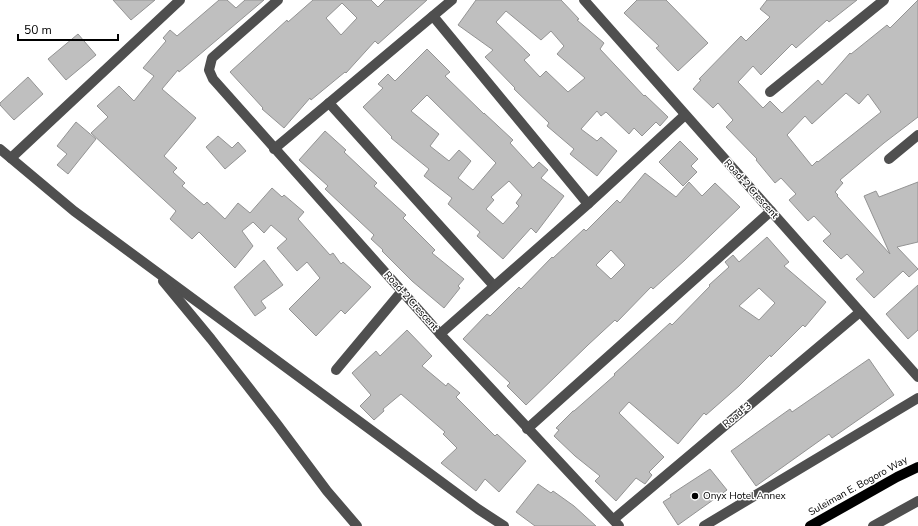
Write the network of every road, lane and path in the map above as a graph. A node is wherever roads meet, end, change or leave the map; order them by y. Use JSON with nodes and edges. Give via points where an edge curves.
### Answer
{"nodes":[{"id":1,"x":180,"y":0,"type":"edge"},
{"id":2,"x":278,"y":0,"type":"edge"},
{"id":3,"x":452,"y":0,"type":"edge"},
{"id":4,"x":584,"y":0,"type":"edge"},
{"id":5,"x":884,"y":0,"type":"edge"},
{"id":6,"x":433,"y":16,"type":"junction"},
{"id":7,"x":770,"y":92,"type":"dead end"},
{"id":8,"x":329,"y":103,"type":"junction"},
{"id":9,"x":685,"y":115,"type":"junction"},
{"id":10,"x":918,"y":135,"type":"edge"},
{"id":11,"x":274,"y":148,"type":"junction"},
{"id":12,"x":0,"y":149,"type":"edge"},
{"id":13,"x":11,"y":158,"type":"junction"},
{"id":14,"x":889,"y":159,"type":"dead end"},
{"id":15,"x":588,"y":204,"type":"junction"},
{"id":16,"x":771,"y":211,"type":"junction"},
{"id":17,"x":153,"y":269,"type":"junction"},
{"id":18,"x":494,"y":286,"type":"junction"},
{"id":19,"x":402,"y":291,"type":"junction"},
{"id":20,"x":860,"y":312,"type":"junction"},
{"id":21,"x":440,"y":334,"type":"junction"},
{"id":22,"x":336,"y":370,"type":"dead end"},
{"id":23,"x":916,"y":371,"type":"edge"},
{"id":24,"x":918,"y":398,"type":"edge"},
{"id":25,"x":527,"y":428,"type":"junction"},
{"id":26,"x":918,"y":467,"type":"edge"},
{"id":27,"x":918,"y":501,"type":"edge"},
{"id":28,"x":617,"y":523,"type":"edge"},
{"id":29,"x":357,"y":526,"type":"edge"},
{"id":30,"x":504,"y":526,"type":"edge"},
{"id":31,"x":704,"y":526,"type":"edge"},
{"id":32,"x":810,"y":526,"type":"edge"},
{"id":33,"x":873,"y":526,"type":"edge"}],
"edges":[{"from":1,"to":13,"type":"street"},
{"from":2,"to":11,"type":"street","name":"Road-2 Crescent","via":[[212,58],[209,70],[213,79]]},
{"from":3,"to":6,"type":"street"},
{"from":4,"to":9,"type":"street","name":"Road-2 Crescent"},
{"from":5,"to":7,"type":"street"},
{"from":6,"to":8,"type":"street"},
{"from":6,"to":15,"type":"street"},
{"from":8,"to":11,"type":"street"},
{"from":8,"to":18,"type":"street"},
{"from":9,"to":15,"type":"street"},
{"from":9,"to":16,"type":"street","name":"Road-2 Crescent"},
{"from":10,"to":14,"type":"street"},
{"from":11,"to":19,"type":"street","name":"Road-2 Crescent"},
{"from":12,"to":13,"type":"street"},
{"from":13,"to":17,"type":"street","via":[[74,212]]},
{"from":15,"to":18,"type":"street"},
{"from":16,"to":20,"type":"street","name":"Road-2 Crescent"},
{"from":16,"to":25,"type":"street"},
{"from":17,"to":29,"type":"street"},
{"from":17,"to":30,"type":"street"},
{"from":18,"to":21,"type":"street"},
{"from":19,"to":21,"type":"street","name":"Road-2 Crescent"},
{"from":19,"to":22,"type":"street"},
{"from":20,"to":23,"type":"street","name":"Road-2 Crescent"},
{"from":20,"to":28,"type":"street","name":"Road-3"},
{"from":21,"to":25,"type":"street","name":"Road-2 Crescent"},
{"from":24,"to":31,"type":"street"},
{"from":25,"to":28,"type":"street","name":"Road-2 Crescent"},
{"from":26,"to":32,"type":"main road","name":"Suleiman E. Bogoro Way"},
{"from":27,"to":33,"type":"street"}]}
